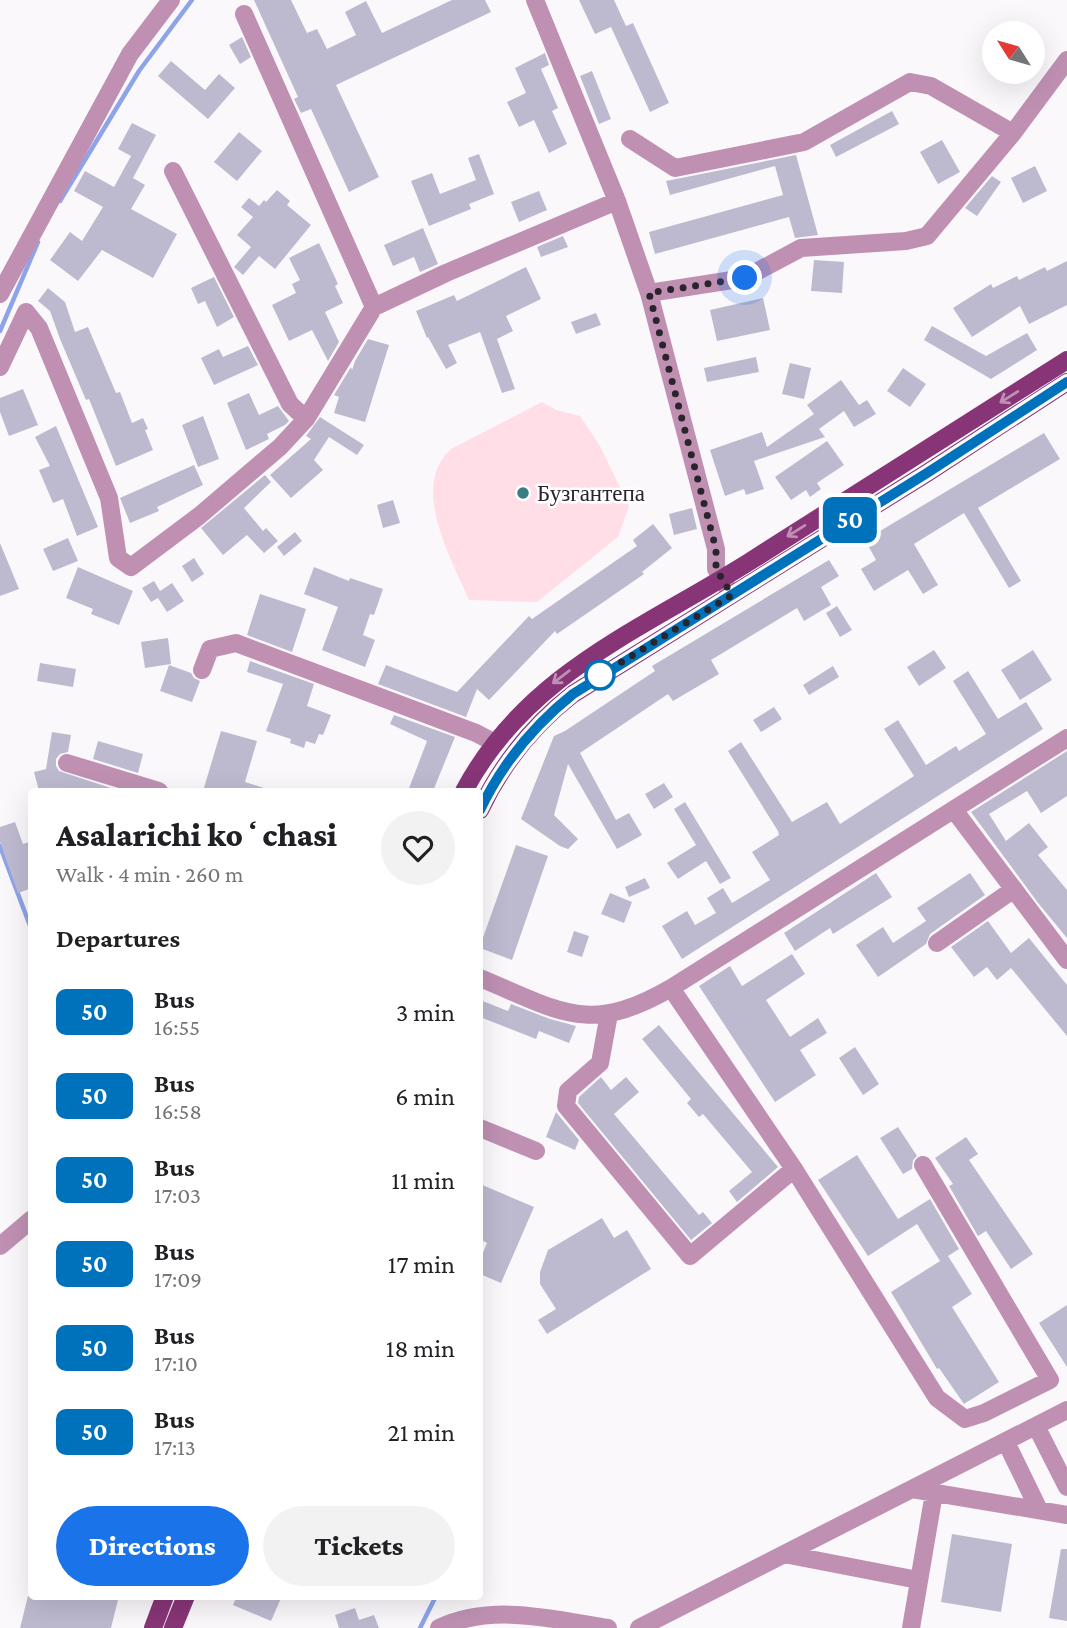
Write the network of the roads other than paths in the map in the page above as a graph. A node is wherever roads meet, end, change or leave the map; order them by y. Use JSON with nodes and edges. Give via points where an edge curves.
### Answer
{"nodes":[{"id":1,"x":171,"y":0,"type":"edge"},
{"id":2,"x":535,"y":0,"type":"edge"},
{"id":3,"x":244,"y":14,"type":"dead end"},
{"id":4,"x":1067,"y":60,"type":"edge"},
{"id":5,"x":1013,"y":133,"type":"junction"},
{"id":6,"x":629,"y":139,"type":"dead end"},
{"id":7,"x":173,"y":171,"type":"dead end"},
{"id":8,"x":617,"y":201,"type":"junction"},
{"id":9,"x":649,"y":293,"type":"junction"},
{"id":10,"x":0,"y":294,"type":"edge"},
{"id":11,"x":374,"y":307,"type":"junction"},
{"id":12,"x":1067,"y":360,"type":"edge"},
{"id":13,"x":0,"y":367,"type":"edge"},
{"id":14,"x":1067,"y":382,"type":"edge"},
{"id":15,"x":306,"y":418,"type":"junction"},
{"id":16,"x":916,"y":456,"type":"junction"},
{"id":17,"x":927,"y":473,"type":"junction"},
{"id":18,"x":722,"y":579,"type":"junction"},
{"id":19,"x":732,"y":595,"type":"junction"},
{"id":20,"x":202,"y":670,"type":"dead end"},
{"id":21,"x":1067,"y":738,"type":"edge"},
{"id":22,"x":495,"y":743,"type":"junction"},
{"id":23,"x":67,"y":763,"type":"dead end"},
{"id":24,"x":149,"y":788,"type":"edge"},
{"id":25,"x":466,"y":788,"type":"edge"},
{"id":26,"x":483,"y":805,"type":"edge"},
{"id":27,"x":954,"y":810,"type":"junction"},
{"id":28,"x":1014,"y":889,"type":"junction"},
{"id":29,"x":937,"y":943,"type":"dead end"},
{"id":30,"x":1067,"y":960,"type":"edge"},
{"id":31,"x":483,"y":979,"type":"edge"},
{"id":32,"x":671,"y":988,"type":"junction"},
{"id":33,"x":608,"y":1014,"type":"junction"},
{"id":34,"x":483,"y":1129,"type":"edge"},
{"id":35,"x":536,"y":1151,"type":"dead end"},
{"id":36,"x":923,"y":1165,"type":"dead end"},
{"id":37,"x":794,"y":1169,"type":"junction"},
{"id":38,"x":28,"y":1222,"type":"edge"},
{"id":39,"x":0,"y":1246,"type":"edge"},
{"id":40,"x":1067,"y":1410,"type":"edge"},
{"id":41,"x":1035,"y":1426,"type":"junction"},
{"id":42,"x":1006,"y":1441,"type":"junction"},
{"id":43,"x":1067,"y":1487,"type":"edge"},
{"id":44,"x":912,"y":1489,"type":"junction"},
{"id":45,"x":934,"y":1493,"type":"junction"},
{"id":46,"x":1039,"y":1510,"type":"junction"},
{"id":47,"x":1067,"y":1515,"type":"edge"},
{"id":48,"x":784,"y":1554,"type":"junction"},
{"id":49,"x":918,"y":1580,"type":"junction"},
{"id":50,"x":164,"y":1600,"type":"edge"},
{"id":51,"x":184,"y":1600,"type":"edge"},
{"id":52,"x":153,"y":1628,"type":"edge"},
{"id":53,"x":173,"y":1628,"type":"edge"},
{"id":54,"x":439,"y":1628,"type":"edge"},
{"id":55,"x":608,"y":1628,"type":"edge"},
{"id":56,"x":639,"y":1628,"type":"edge"},
{"id":57,"x":911,"y":1628,"type":"edge"}],
"edges":[{"from":1,"to":10,"type":"street","via":[[130,54]]},
{"from":2,"to":8,"type":"street"},
{"from":3,"to":11,"type":"street"},
{"from":4,"to":5,"type":"street"},
{"from":5,"to":6,"type":"street","via":[[931,86],[910,82],[804,142],[675,168]]},
{"from":5,"to":9,"type":"street","via":[[926,236],[801,248],[745,278]]},
{"from":7,"to":15,"type":"street","via":[[290,404]]},
{"from":8,"to":9,"type":"street"},
{"from":8,"to":11,"type":"street"},
{"from":9,"to":18,"type":"street"},
{"from":11,"to":15,"type":"street"},
{"from":12,"to":16,"type":"main road","one_way":true},
{"from":13,"to":15,"type":"street","via":[[26,312],[39,328],[109,498],[118,558],[131,568],[280,447]]},
{"from":14,"to":17,"type":"main road"},
{"from":16,"to":17,"type":"main road"},
{"from":16,"to":18,"type":"main road","one_way":true},
{"from":17,"to":19,"type":"main road"},
{"from":18,"to":19,"type":"street"},
{"from":18,"to":22,"type":"main road","one_way":true,"via":[[574,667],[534,699]]},
{"from":19,"to":26,"type":"main road","via":[[558,706],[512,755]]},
{"from":20,"to":22,"type":"street","via":[[210,649],[236,643]]},
{"from":21,"to":27,"type":"street"},
{"from":22,"to":25,"type":"main road"},
{"from":23,"to":24,"type":"street"},
{"from":27,"to":28,"type":"street"},
{"from":27,"to":32,"type":"street"},
{"from":28,"to":29,"type":"street"},
{"from":28,"to":30,"type":"street"},
{"from":31,"to":33,"type":"street","via":[[570,1014]]},
{"from":32,"to":33,"type":"street","via":[[642,1004]]},
{"from":32,"to":37,"type":"street"},
{"from":33,"to":37,"type":"street","via":[[600,1063],[568,1091],[566,1106],[690,1256]]},
{"from":34,"to":35,"type":"street"},
{"from":36,"to":37,"type":"street","via":[[1050,1380],[965,1419],[937,1398]]},
{"from":38,"to":39,"type":"street"},
{"from":40,"to":41,"type":"street"},
{"from":41,"to":42,"type":"street"},
{"from":41,"to":43,"type":"street"},
{"from":42,"to":44,"type":"street"},
{"from":42,"to":46,"type":"street"},
{"from":44,"to":45,"type":"street"},
{"from":44,"to":48,"type":"street"},
{"from":45,"to":46,"type":"street"},
{"from":45,"to":49,"type":"street"},
{"from":46,"to":47,"type":"street"},
{"from":48,"to":49,"type":"street"},
{"from":48,"to":56,"type":"street"},
{"from":49,"to":57,"type":"street"},
{"from":50,"to":52,"type":"main road"},
{"from":51,"to":53,"type":"main road"},
{"from":54,"to":55,"type":"street","via":[[457,1619],[490,1615],[527,1615]]}]}
